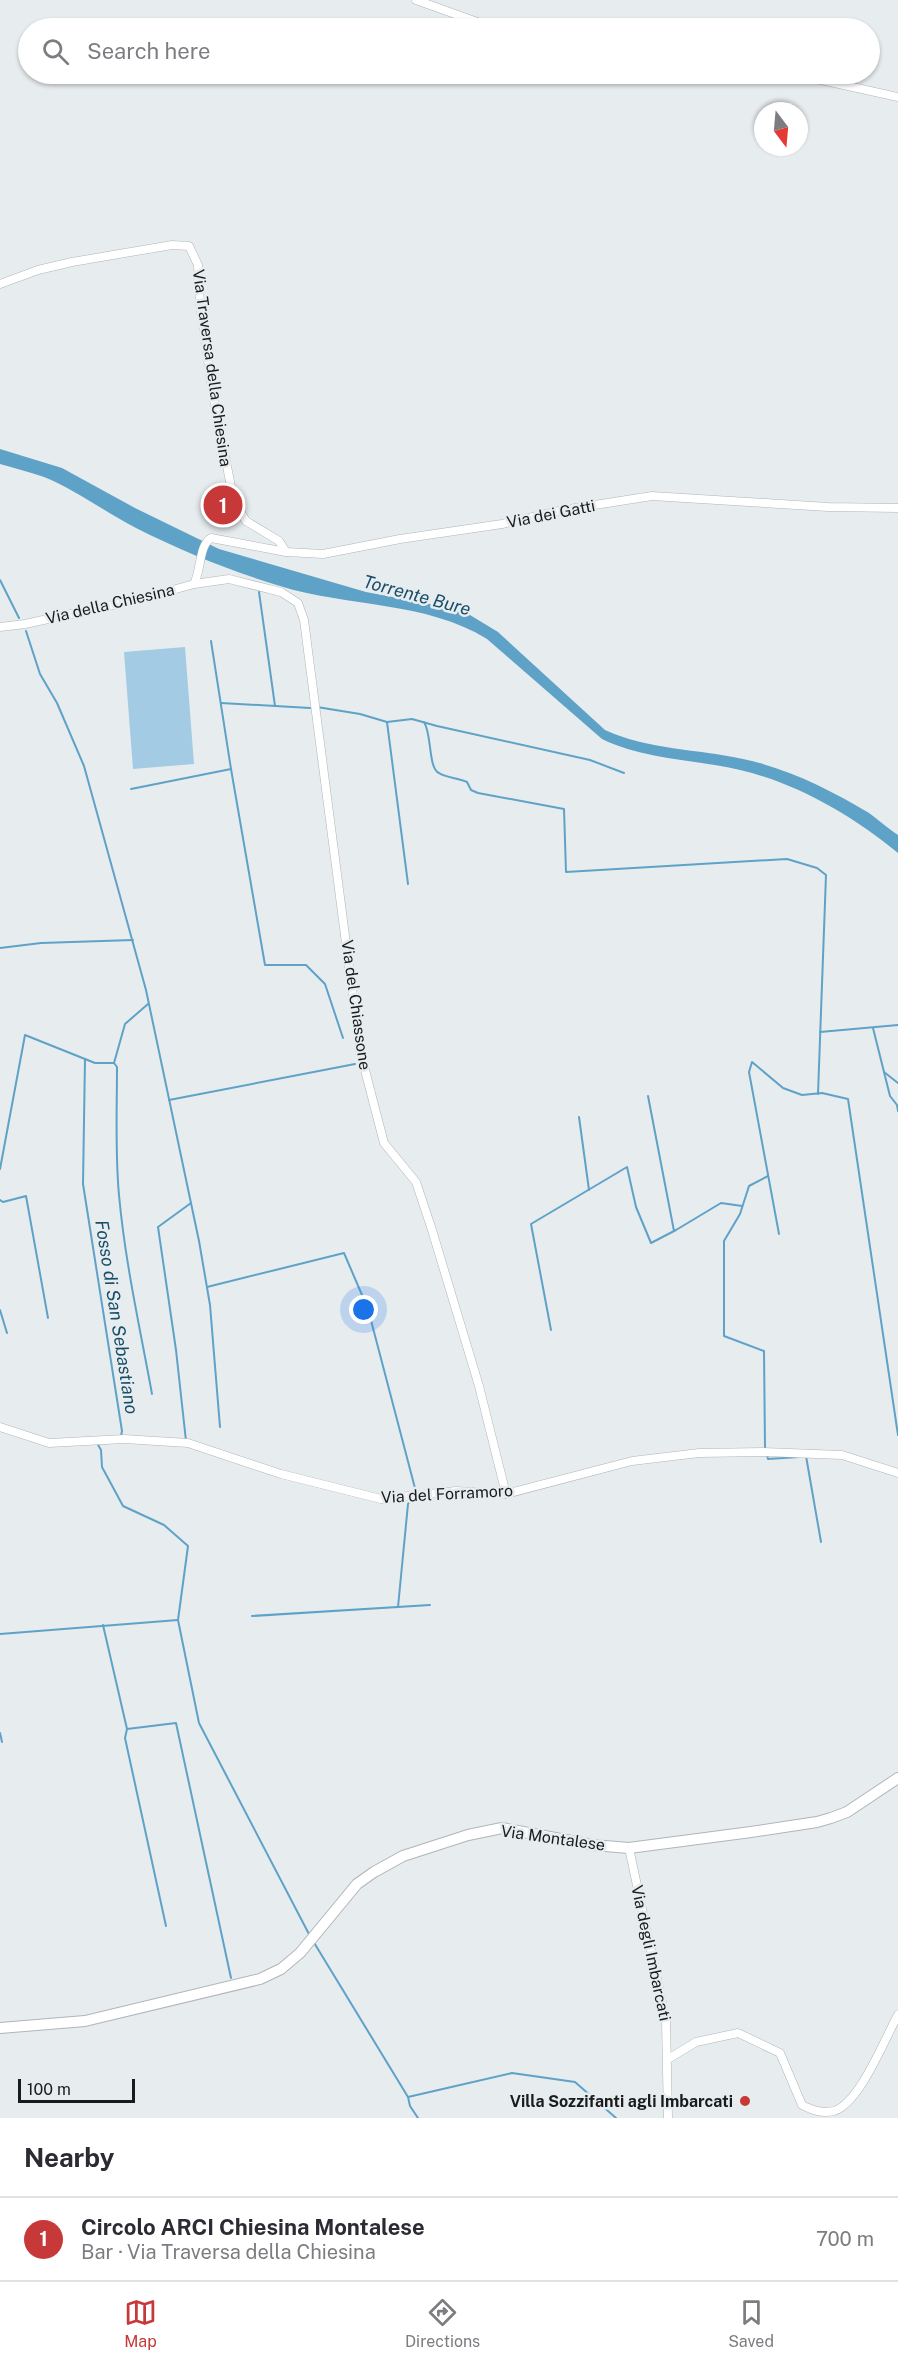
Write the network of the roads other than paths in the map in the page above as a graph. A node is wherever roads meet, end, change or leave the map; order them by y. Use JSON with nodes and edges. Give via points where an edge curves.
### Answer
{"nodes":[{"id":1,"x":416,"y":0,"type":"edge"},
{"id":2,"x":466,"y":18,"type":"edge"},
{"id":3,"x":839,"y":84,"type":"edge"},
{"id":4,"x":898,"y":97,"type":"edge"},
{"id":5,"x":0,"y":284,"type":"edge"},
{"id":6,"x":898,"y":508,"type":"edge"},
{"id":7,"x":206,"y":542,"type":"joint"},
{"id":8,"x":286,"y":552,"type":"junction"},
{"id":9,"x":194,"y":584,"type":"junction"},
{"id":10,"x":0,"y":627,"type":"edge"},
{"id":11,"x":0,"y":1427,"type":"edge"},
{"id":12,"x":898,"y":1473,"type":"edge"},
{"id":13,"x":507,"y":1494,"type":"junction"},
{"id":14,"x":898,"y":1778,"type":"edge"},
{"id":15,"x":629,"y":1848,"type":"junction"},
{"id":16,"x":898,"y":2014,"type":"edge"},
{"id":17,"x":0,"y":2028,"type":"edge"},
{"id":18,"x":668,"y":2059,"type":"junction"},
{"id":19,"x":668,"y":2118,"type":"edge"}],
"edges":[{"from":1,"to":2,"type":"street"},
{"from":3,"to":4,"type":"street"},
{"from":5,"to":8,"type":"street","name":"Via Traversa della Chiesina","via":[[72,262],[172,245],[189,246],[198,265],[213,395],[231,494],[246,521],[276,539]]},
{"from":6,"to":8,"type":"street","name":"Via dei Gatti","via":[[652,496],[323,554]]},
{"from":7,"to":8,"type":"street","name":"Via dei Gatti","via":[[216,538]]},
{"from":7,"to":9,"type":"street","name":"Via della Chiesina"},
{"from":9,"to":10,"type":"street","name":"Via della Chiesina"},
{"from":9,"to":13,"type":"street","name":"Via del Chiassone","via":[[229,579],[281,592],[298,603],[304,620],[360,1051],[384,1143],[416,1182],[432,1230]]},
{"from":11,"to":13,"type":"street","name":"Via del Forramoro","via":[[49,1443],[124,1439],[188,1443],[281,1474],[381,1499],[456,1491]]},
{"from":12,"to":13,"type":"street","name":"Via del Forramoro","via":[[842,1455],[699,1453],[632,1461]]},
{"from":14,"to":15,"type":"main road","name":"Via Montalese","via":[[847,1812],[817,1822]]},
{"from":15,"to":17,"type":"main road","name":"Via Montalese","via":[[502,1828],[468,1835],[403,1856],[374,1872],[357,1884],[300,1953],[281,1969],[260,1978],[85,2021]]},
{"from":15,"to":18,"type":"street","name":"Via degli Imbarcati","via":[[666,2021]]},
{"from":16,"to":18,"type":"street","via":[[861,2083],[848,2102],[834,2111],[816,2112],[802,2105],[780,2053],[738,2033],[696,2042]]},
{"from":18,"to":19,"type":"street","name":"Via degli Imbarcati"}]}
